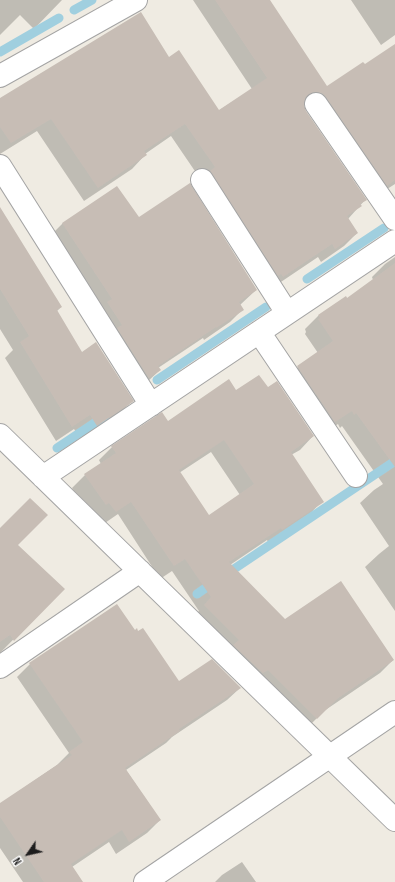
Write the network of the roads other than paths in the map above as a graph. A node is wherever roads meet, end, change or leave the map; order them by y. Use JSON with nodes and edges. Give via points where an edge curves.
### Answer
{"nodes":[{"id":1,"x":136,"y":0,"type":"edge"},
{"id":2,"x":0,"y":76,"type":"edge"},
{"id":3,"x":316,"y":104,"type":"dead end"},
{"id":4,"x":0,"y":166,"type":"edge"},
{"id":5,"x":202,"y":180,"type":"dead end"},
{"id":6,"x":395,"y":219,"type":"edge"},
{"id":7,"x":395,"y":241,"type":"edge"},
{"id":8,"x":287,"y":313,"type":"junction"},
{"id":9,"x":259,"y":332,"type":"junction"},
{"id":10,"x":151,"y":405,"type":"junction"},
{"id":11,"x":0,"y":435,"type":"edge"},
{"id":12,"x":356,"y":476,"type":"dead end"},
{"id":13,"x":43,"y":477,"type":"junction"},
{"id":14,"x":140,"y":571,"type":"junction"},
{"id":15,"x":0,"y":668,"type":"edge"},
{"id":16,"x":395,"y":712,"type":"edge"},
{"id":17,"x":330,"y":756,"type":"junction"},
{"id":18,"x":395,"y":820,"type":"edge"},
{"id":19,"x":145,"y":882,"type":"edge"}],
"edges":[{"from":1,"to":2,"type":"street"},
{"from":3,"to":6,"type":"street"},
{"from":4,"to":10,"type":"street"},
{"from":5,"to":8,"type":"street"},
{"from":7,"to":8,"type":"street"},
{"from":8,"to":9,"type":"street"},
{"from":9,"to":10,"type":"street"},
{"from":9,"to":12,"type":"street"},
{"from":10,"to":13,"type":"street"},
{"from":11,"to":13,"type":"street"},
{"from":13,"to":14,"type":"street"},
{"from":14,"to":15,"type":"street"},
{"from":14,"to":17,"type":"street"},
{"from":16,"to":17,"type":"street"},
{"from":17,"to":18,"type":"street"},
{"from":17,"to":19,"type":"street"}]}
